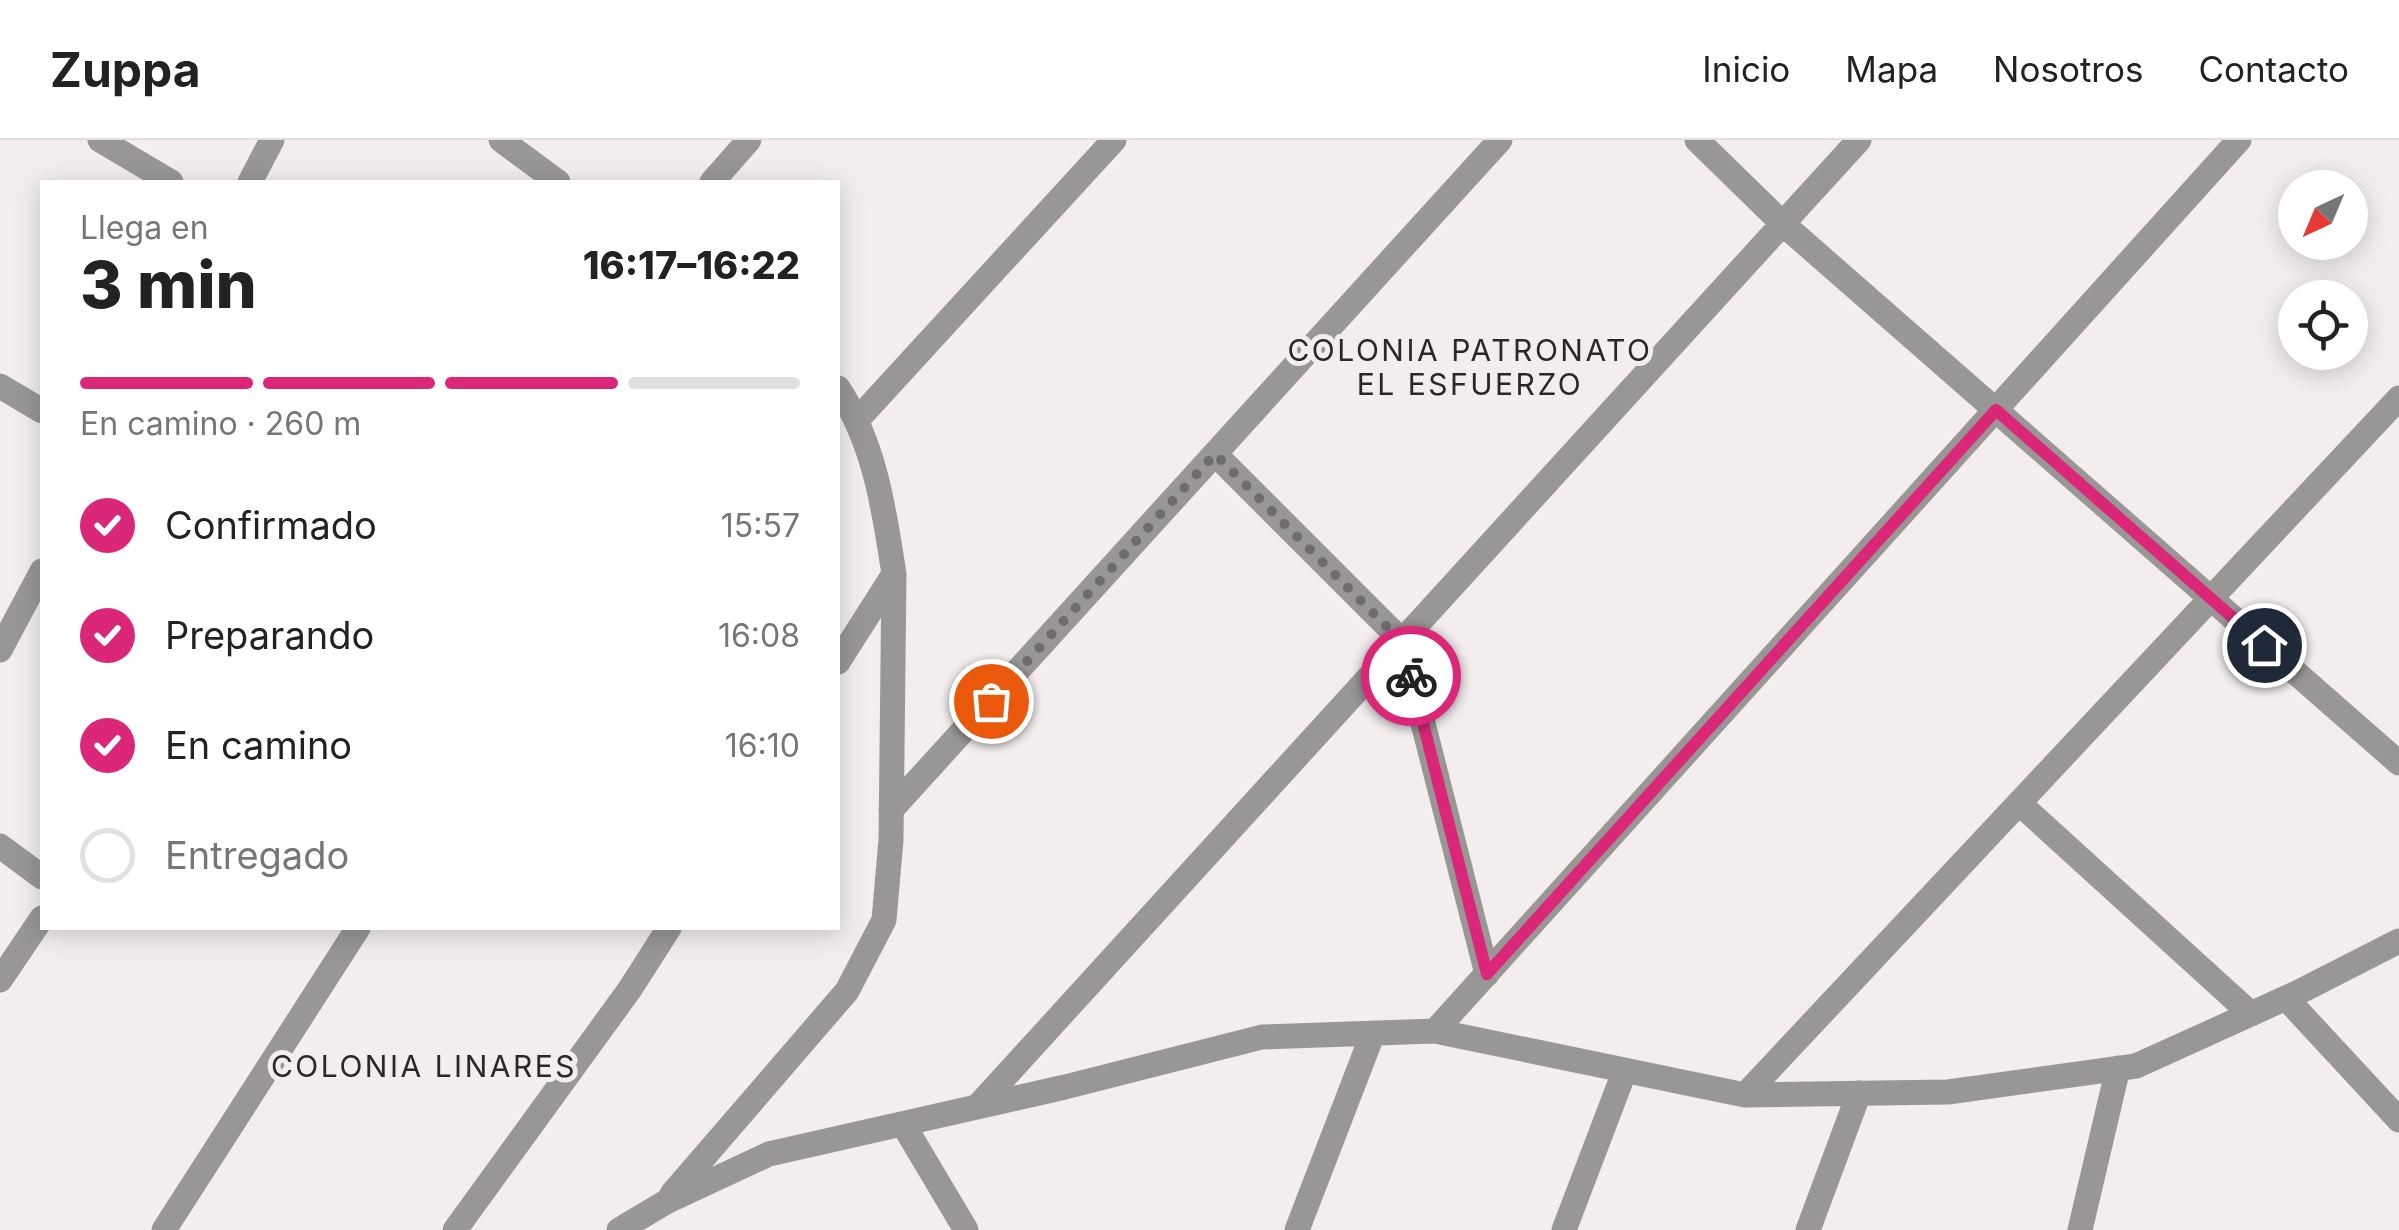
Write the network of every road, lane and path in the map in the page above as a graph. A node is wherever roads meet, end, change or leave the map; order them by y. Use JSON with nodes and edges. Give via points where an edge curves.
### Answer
{"nodes":[{"id":1,"x":100,"y":140,"type":"edge"},
{"id":2,"x":272,"y":140,"type":"edge"},
{"id":3,"x":501,"y":140,"type":"edge"},
{"id":4,"x":750,"y":140,"type":"edge"},
{"id":5,"x":1114,"y":140,"type":"edge"},
{"id":6,"x":1500,"y":140,"type":"edge"},
{"id":7,"x":1697,"y":140,"type":"edge"},
{"id":8,"x":1859,"y":140,"type":"edge"},
{"id":9,"x":2239,"y":140,"type":"edge"},
{"id":10,"x":168,"y":180,"type":"edge"},
{"id":11,"x":251,"y":180,"type":"edge"},
{"id":12,"x":555,"y":180,"type":"edge"},
{"id":13,"x":714,"y":180,"type":"edge"},
{"id":14,"x":1782,"y":224,"type":"junction"},
{"id":15,"x":0,"y":386,"type":"edge"},
{"id":16,"x":840,"y":391,"type":"edge"},
{"id":17,"x":2399,"y":398,"type":"edge"},
{"id":18,"x":40,"y":410,"type":"edge"},
{"id":19,"x":1996,"y":410,"type":"junction"},
{"id":20,"x":858,"y":419,"type":"junction"},
{"id":21,"x":1215,"y":454,"type":"junction"},
{"id":22,"x":894,"y":574,"type":"junction"},
{"id":23,"x":40,"y":575,"type":"edge"},
{"id":24,"x":2211,"y":598,"type":"junction"},
{"id":25,"x":1402,"y":642,"type":"junction"},
{"id":26,"x":0,"y":650,"type":"edge"},
{"id":27,"x":840,"y":659,"type":"edge"},
{"id":28,"x":2399,"y":763,"type":"edge"},
{"id":29,"x":2019,"y":803,"type":"junction"},
{"id":30,"x":891,"y":810,"type":"junction"},
{"id":31,"x":0,"y":846,"type":"edge"},
{"id":32,"x":40,"y":875,"type":"edge"},
{"id":33,"x":40,"y":921,"type":"edge"},
{"id":34,"x":357,"y":930,"type":"edge"},
{"id":35,"x":668,"y":930,"type":"edge"},
{"id":36,"x":2399,"y":941,"type":"edge"},
{"id":37,"x":1487,"y":974,"type":"junction"},
{"id":38,"x":0,"y":980,"type":"edge"},
{"id":39,"x":2286,"y":998,"type":"junction"},
{"id":40,"x":2251,"y":1014,"type":"junction"},
{"id":41,"x":1435,"y":1031,"type":"junction"},
{"id":42,"x":1373,"y":1033,"type":"junction"},
{"id":43,"x":2118,"y":1068,"type":"junction"},
{"id":44,"x":1625,"y":1070,"type":"junction"},
{"id":45,"x":1859,"y":1093,"type":"junction"},
{"id":46,"x":1745,"y":1095,"type":"junction"},
{"id":47,"x":978,"y":1106,"type":"junction"},
{"id":48,"x":2399,"y":1120,"type":"edge"},
{"id":49,"x":903,"y":1124,"type":"junction"},
{"id":50,"x":666,"y":1202,"type":"junction"},
{"id":51,"x":164,"y":1230,"type":"edge"},
{"id":52,"x":454,"y":1230,"type":"edge"},
{"id":53,"x":619,"y":1230,"type":"edge"},
{"id":54,"x":966,"y":1230,"type":"edge"},
{"id":55,"x":1298,"y":1230,"type":"edge"},
{"id":56,"x":1564,"y":1230,"type":"edge"},
{"id":57,"x":1808,"y":1230,"type":"edge"},
{"id":58,"x":2080,"y":1230,"type":"edge"}],
"edges":[{"from":1,"to":10,"type":"street"},
{"from":2,"to":11,"type":"street"},
{"from":3,"to":12,"type":"street"},
{"from":4,"to":13,"type":"street"},
{"from":5,"to":20,"type":"street"},
{"from":6,"to":21,"type":"street"},
{"from":7,"to":14,"type":"street"},
{"from":8,"to":14,"type":"street"},
{"from":9,"to":19,"type":"street"},
{"from":14,"to":19,"type":"street"},
{"from":14,"to":25,"type":"street"},
{"from":15,"to":18,"type":"street"},
{"from":16,"to":20,"type":"street"},
{"from":17,"to":24,"type":"street"},
{"from":19,"to":24,"type":"street"},
{"from":19,"to":37,"type":"street"},
{"from":20,"to":22,"type":"street","via":[[882,496]]},
{"from":21,"to":25,"type":"street"},
{"from":21,"to":30,"type":"street"},
{"from":22,"to":27,"type":"street"},
{"from":22,"to":30,"type":"street"},
{"from":23,"to":26,"type":"street"},
{"from":24,"to":28,"type":"street"},
{"from":24,"to":29,"type":"street"},
{"from":25,"to":37,"type":"street"},
{"from":25,"to":47,"type":"street"},
{"from":29,"to":40,"type":"street"},
{"from":29,"to":46,"type":"street"},
{"from":30,"to":50,"type":"street","via":[[884,920],[847,991]]},
{"from":31,"to":32,"type":"street"},
{"from":33,"to":38,"type":"street"},
{"from":34,"to":51,"type":"street"},
{"from":35,"to":52,"type":"street"},
{"from":36,"to":39,"type":"street"},
{"from":37,"to":41,"type":"street"},
{"from":39,"to":40,"type":"street"},
{"from":39,"to":48,"type":"street"},
{"from":40,"to":43,"type":"street"},
{"from":41,"to":42,"type":"street"},
{"from":41,"to":44,"type":"street"},
{"from":42,"to":47,"type":"street","via":[[1262,1036]]},
{"from":42,"to":55,"type":"street"},
{"from":43,"to":45,"type":"street","via":[[1948,1092]]},
{"from":43,"to":58,"type":"street"},
{"from":44,"to":46,"type":"street"},
{"from":44,"to":56,"type":"street"},
{"from":45,"to":46,"type":"street"},
{"from":45,"to":57,"type":"street"},
{"from":47,"to":49,"type":"street"},
{"from":49,"to":50,"type":"street","via":[[769,1154]]},
{"from":49,"to":54,"type":"street"},
{"from":50,"to":53,"type":"street"}]}
